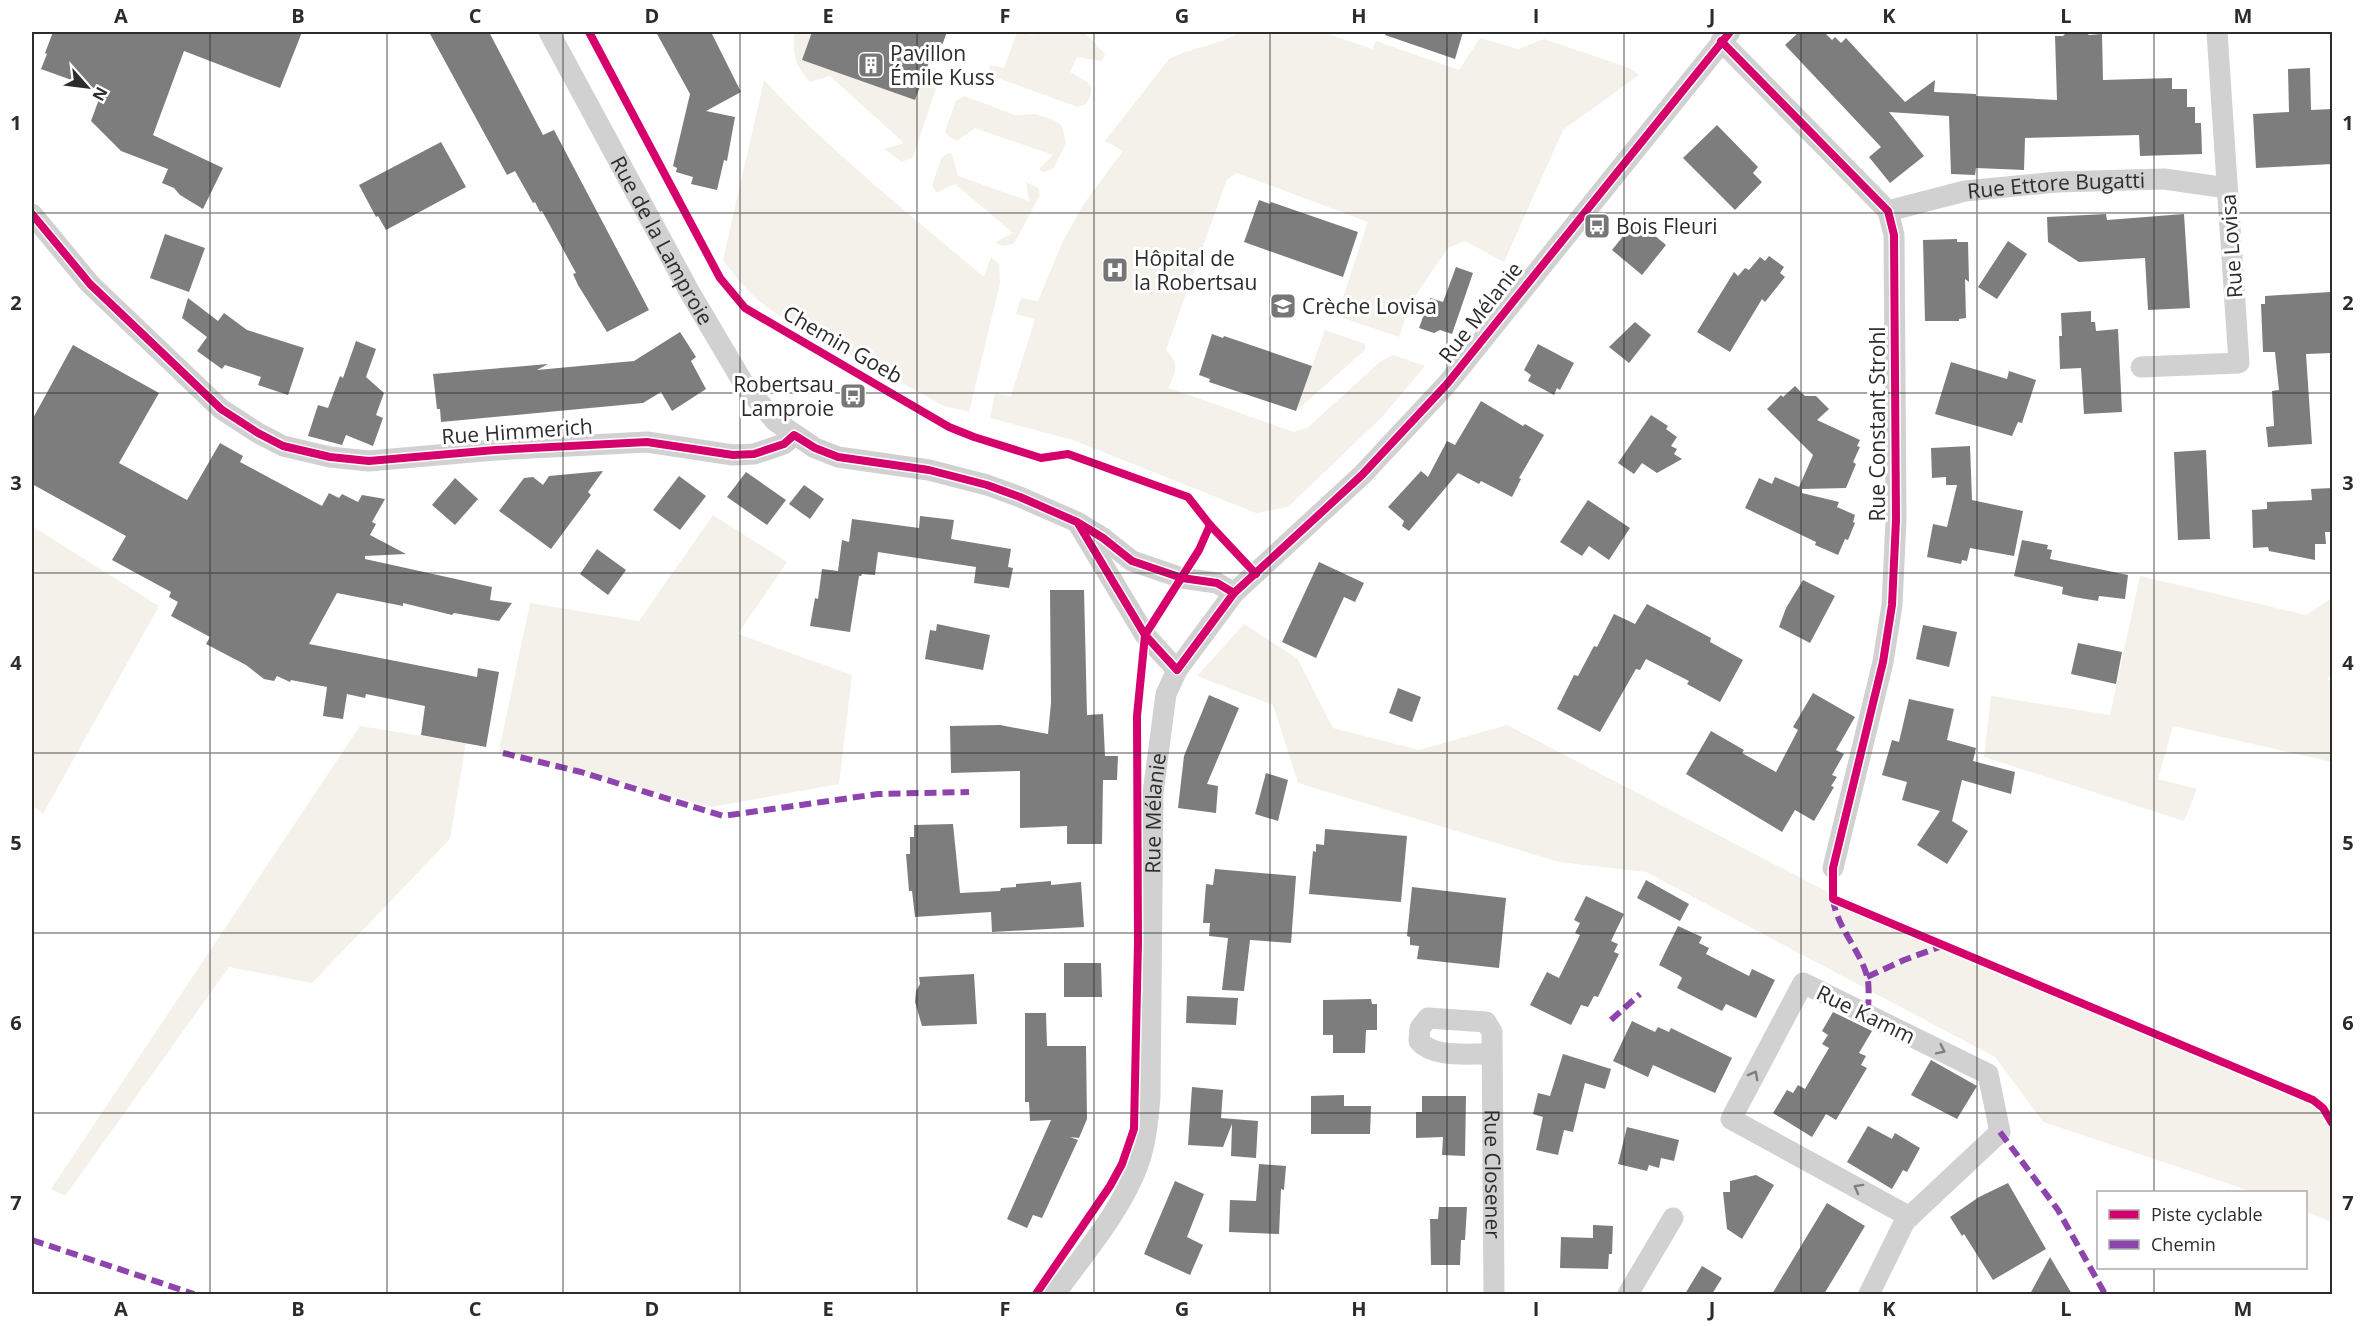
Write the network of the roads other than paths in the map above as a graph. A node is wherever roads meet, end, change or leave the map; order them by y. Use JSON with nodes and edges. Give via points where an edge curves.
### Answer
{"nodes":[{"id":1,"x":549,"y":32,"type":"edge"},
{"id":2,"x":2217,"y":32,"type":"edge"},
{"id":3,"x":1726,"y":36,"type":"edge"},
{"id":4,"x":2227,"y":188,"type":"junction"},
{"id":5,"x":1888,"y":211,"type":"junction"},
{"id":6,"x":32,"y":214,"type":"edge"},
{"id":7,"x":2141,"y":367,"type":"dead end"},
{"id":8,"x":794,"y":435,"type":"junction"},
{"id":9,"x":1077,"y":522,"type":"junction"},
{"id":10,"x":1234,"y":593,"type":"junction"},
{"id":11,"x":1177,"y":670,"type":"junction"},
{"id":12,"x":1833,"y":868,"type":"dead end"},
{"id":13,"x":1492,"y":1054,"type":"dead end"},
{"id":14,"x":1910,"y":1216,"type":"junction"},
{"id":15,"x":1673,"y":1218,"type":"dead end"},
{"id":16,"x":1055,"y":1294,"type":"edge"},
{"id":17,"x":1494,"y":1294,"type":"edge"},
{"id":18,"x":1628,"y":1294,"type":"edge"},
{"id":19,"x":1869,"y":1294,"type":"edge"}],
"edges":[{"from":1,"to":8,"type":"street","name":"Rue de la Lamproie","via":[[689,291],[744,384],[775,421]]},
{"from":2,"to":4,"type":"street","name":"Rue Lovisa"},
{"from":3,"to":5,"type":"street"},
{"from":3,"to":10,"type":"street","name":"Rue Mélanie","via":[[1447,384],[1362,475]]},
{"from":4,"to":5,"type":"street","name":"Rue Ettore Bugatti","via":[[2164,179],[2057,182],[1965,191]]},
{"from":4,"to":7,"type":"street","name":"Rue Lovisa","via":[[2239,363]]},
{"from":5,"to":12,"type":"street","name":"Rue Constant Strohl","via":[[1894,235],[1896,520],[1892,605],[1883,662]]},
{"from":6,"to":8,"type":"street","name":"Rue Himmerich","via":[[90,284],[221,409],[283,446],[369,461],[646,442],[733,455],[754,454],[784,444]]},
{"from":8,"to":9,"type":"street","via":[[838,457],[929,470],[987,485]]},
{"from":9,"to":10,"type":"street","via":[[1132,561],[1182,578],[1217,583]]},
{"from":9,"to":11,"type":"street","via":[[1145,635]]},
{"from":10,"to":11,"type":"street","name":"Rue Mélanie"},
{"from":11,"to":16,"type":"street","name":"Rue Mélanie","via":[[1166,694],[1154,793],[1150,1097],[1146,1137],[1128,1189]]},
{"from":13,"to":17,"type":"street","name":"Rue Closener"},
{"from":14,"to":14,"type":"street","name":"Rue Kamm","one_way":true,"via":[[1731,1119],[1803,983],[1988,1074],[2000,1132]]},
{"from":14,"to":19,"type":"street","name":"Rue Kamm"},
{"from":15,"to":18,"type":"street"}]}
